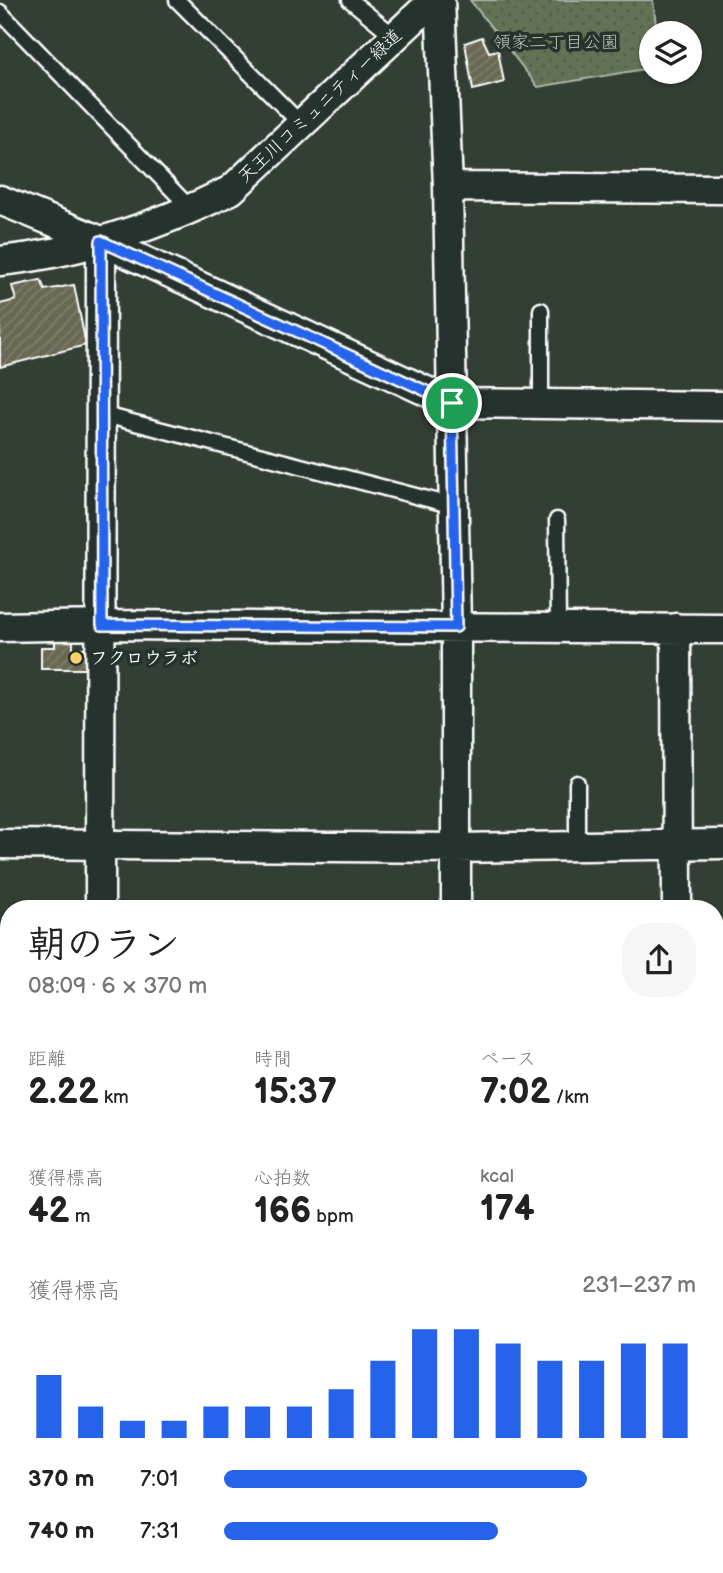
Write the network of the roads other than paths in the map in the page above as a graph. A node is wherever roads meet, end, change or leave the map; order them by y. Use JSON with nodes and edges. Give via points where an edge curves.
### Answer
{"nodes":[{"id":1,"x":177,"y":0,"type":"edge"},
{"id":2,"x":351,"y":0,"type":"edge"},
{"id":3,"x":433,"y":0,"type":"edge"},
{"id":4,"x":440,"y":0,"type":"edge"},
{"id":5,"x":0,"y":12,"type":"edge"},
{"id":6,"x":394,"y":36,"type":"junction"},
{"id":7,"x":301,"y":124,"type":"junction"},
{"id":8,"x":448,"y":187,"type":"junction"},
{"id":9,"x":723,"y":189,"type":"edge"},
{"id":10,"x":0,"y":200,"type":"edge"},
{"id":11,"x":191,"y":209,"type":"junction"},
{"id":12,"x":101,"y":241,"type":"junction"},
{"id":13,"x":0,"y":261,"type":"edge"},
{"id":14,"x":541,"y":310,"type":"dead end"},
{"id":15,"x":452,"y":403,"type":"junction"},
{"id":16,"x":541,"y":404,"type":"junction"},
{"id":17,"x":723,"y":406,"type":"edge"},
{"id":18,"x":102,"y":414,"type":"junction"},
{"id":19,"x":454,"y":506,"type":"junction"},
{"id":20,"x":557,"y":520,"type":"dead end"},
{"id":21,"x":102,"y":625,"type":"junction"},
{"id":22,"x":0,"y":627,"type":"edge"},
{"id":23,"x":456,"y":627,"type":"junction"},
{"id":24,"x":558,"y":628,"type":"junction"},
{"id":25,"x":676,"y":628,"type":"junction"},
{"id":26,"x":723,"y":629,"type":"edge"},
{"id":27,"x":577,"y":783,"type":"dead end"},
{"id":28,"x":0,"y":844,"type":"edge"},
{"id":29,"x":100,"y":844,"type":"junction"},
{"id":30,"x":723,"y":844,"type":"edge"},
{"id":31,"x":677,"y":845,"type":"junction"},
{"id":32,"x":577,"y":846,"type":"junction"},
{"id":33,"x":456,"y":848,"type":"junction"},
{"id":34,"x":100,"y":900,"type":"edge"},
{"id":35,"x":456,"y":900,"type":"edge"},
{"id":36,"x":677,"y":900,"type":"edge"}],
"edges":[{"from":1,"to":7,"type":"lane"},
{"from":2,"to":6,"type":"lane"},
{"from":3,"to":6,"type":"street","name":"天王川コミュニティー緑道"},
{"from":4,"to":8,"type":"street"},
{"from":5,"to":11,"type":"lane"},
{"from":6,"to":7,"type":"street","name":"天王川コミュニティー緑道"},
{"from":7,"to":11,"type":"street","name":"天王川コミュニティー緑道","via":[[232,190]]},
{"from":8,"to":9,"type":"street"},
{"from":8,"to":15,"type":"street"},
{"from":10,"to":12,"type":"street"},
{"from":11,"to":12,"type":"street","name":"天王川コミュニティー緑道"},
{"from":12,"to":13,"type":"street","name":"天王川コミュニティー緑道"},
{"from":12,"to":15,"type":"street"},
{"from":12,"to":18,"type":"street"},
{"from":14,"to":16,"type":"lane"},
{"from":15,"to":16,"type":"street"},
{"from":15,"to":19,"type":"street"},
{"from":16,"to":17,"type":"street"},
{"from":18,"to":19,"type":"lane"},
{"from":18,"to":21,"type":"street"},
{"from":19,"to":23,"type":"street"},
{"from":20,"to":24,"type":"lane"},
{"from":21,"to":22,"type":"street"},
{"from":21,"to":23,"type":"street"},
{"from":21,"to":29,"type":"street"},
{"from":23,"to":24,"type":"street"},
{"from":23,"to":33,"type":"street"},
{"from":24,"to":25,"type":"street"},
{"from":25,"to":26,"type":"street"},
{"from":25,"to":31,"type":"street"},
{"from":27,"to":32,"type":"lane"},
{"from":28,"to":29,"type":"street"},
{"from":29,"to":33,"type":"street"},
{"from":29,"to":34,"type":"street"},
{"from":30,"to":31,"type":"street"},
{"from":31,"to":32,"type":"street"},
{"from":31,"to":36,"type":"street"},
{"from":32,"to":33,"type":"street"},
{"from":33,"to":35,"type":"street"}]}
